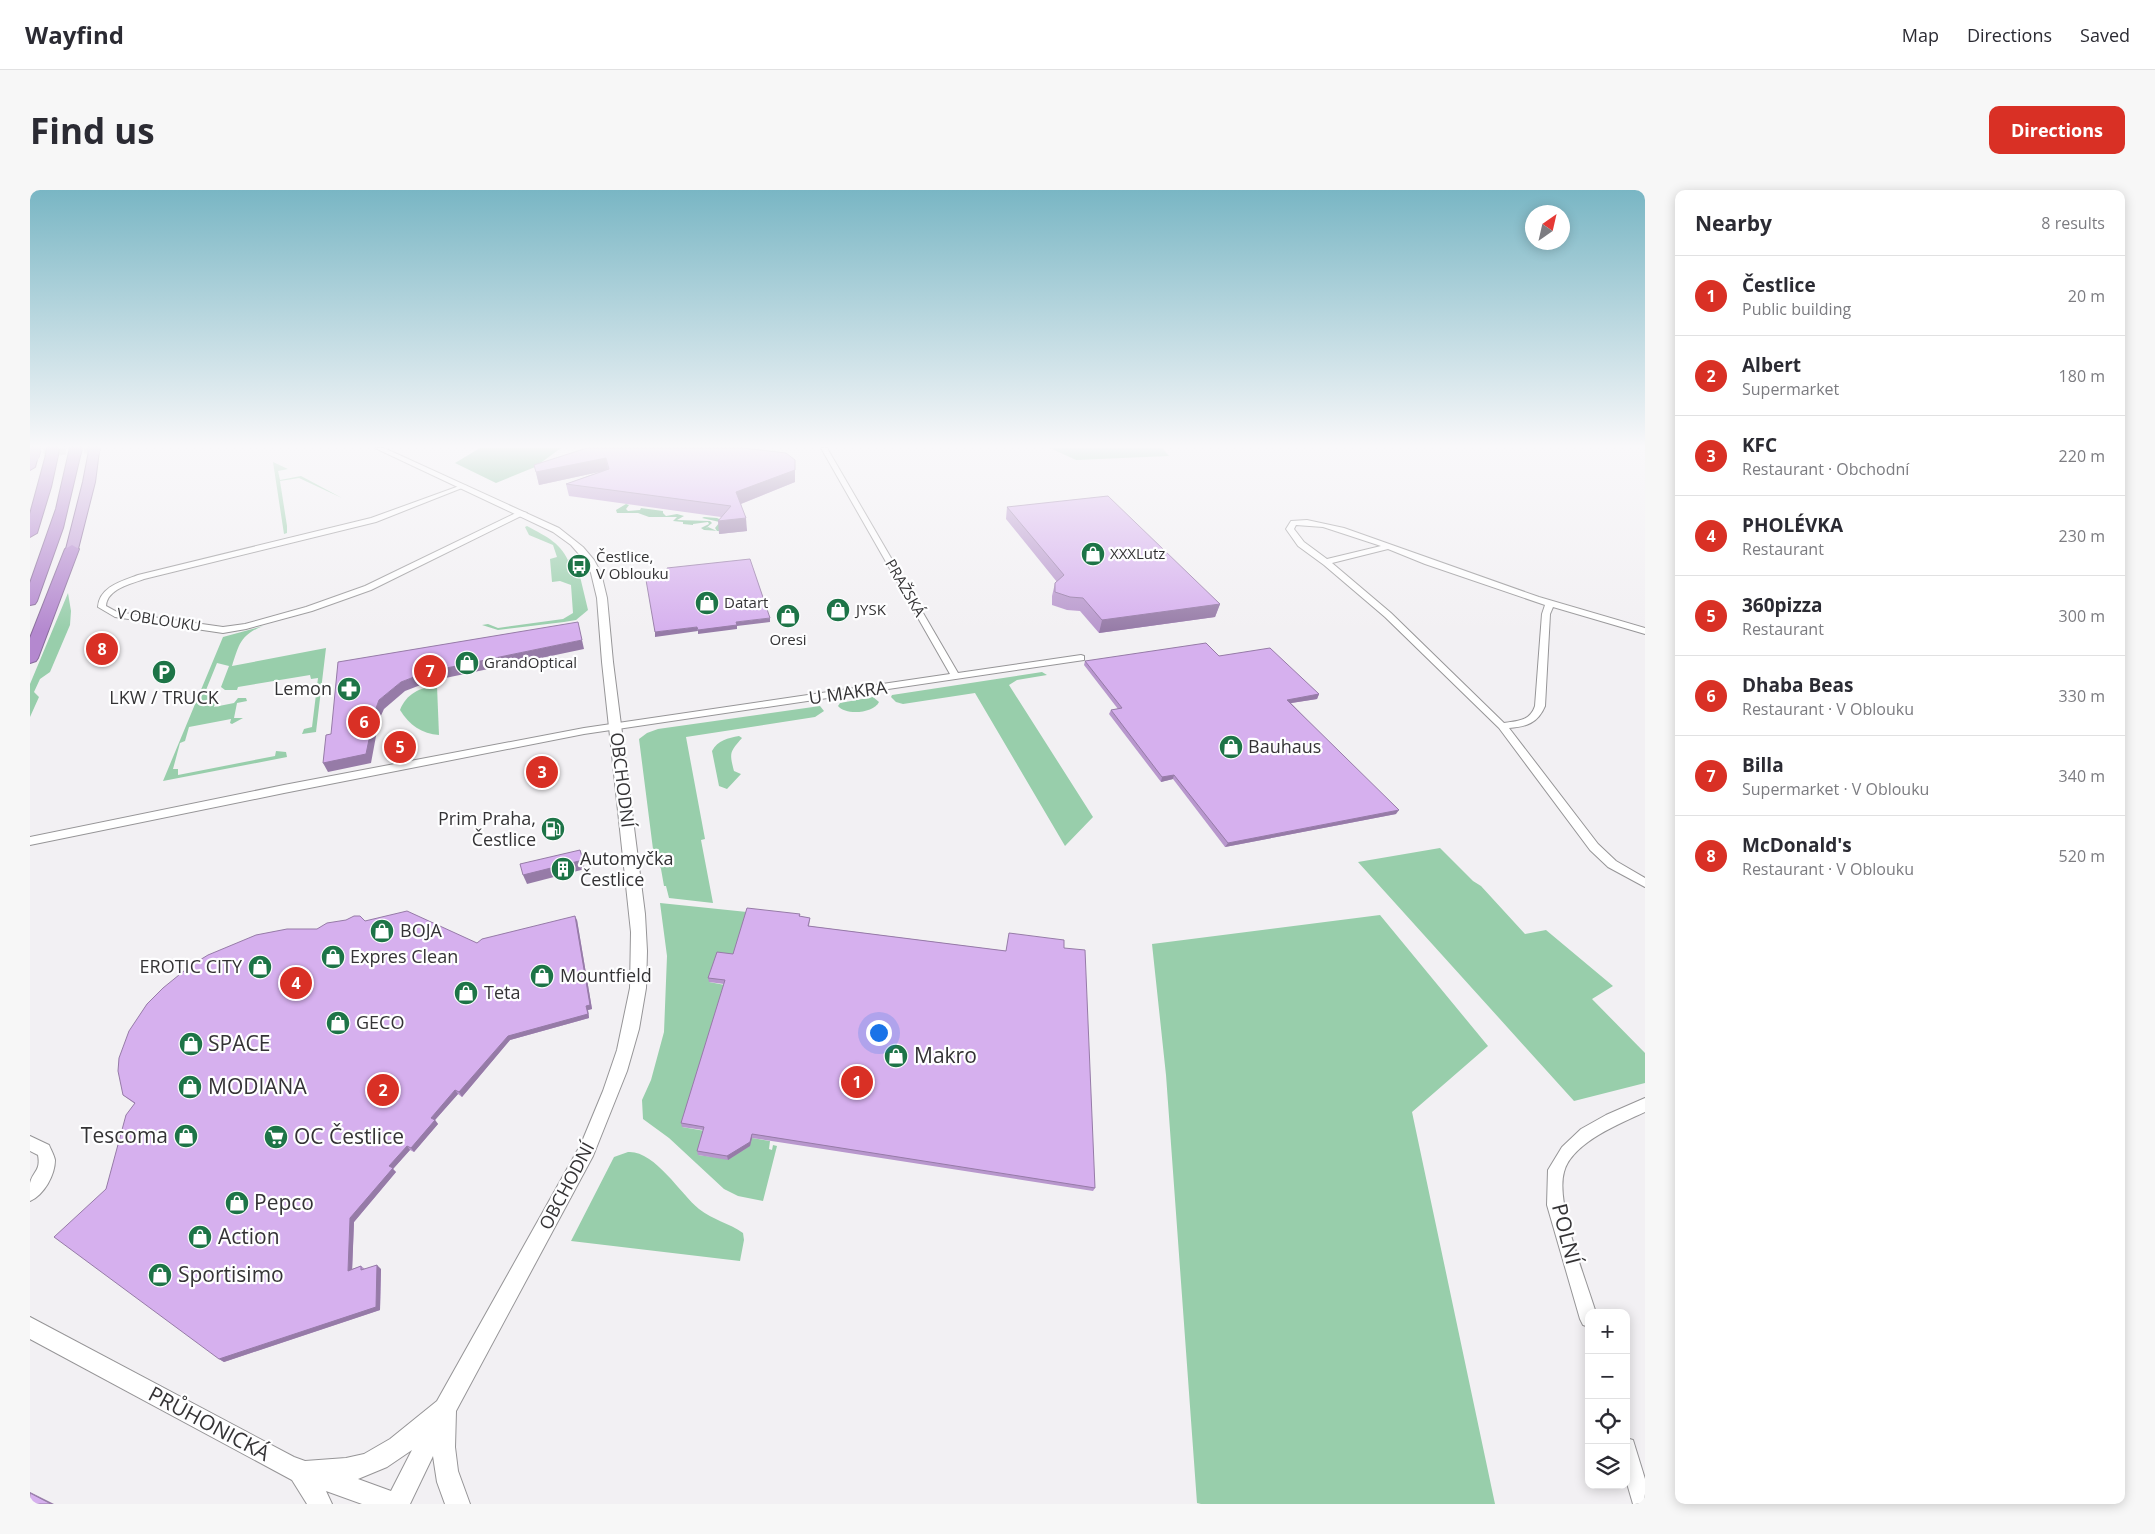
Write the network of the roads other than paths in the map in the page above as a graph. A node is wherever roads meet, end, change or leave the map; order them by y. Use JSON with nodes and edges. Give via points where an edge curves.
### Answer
{"nodes":[{"id":1,"x":38,"y":509,"type":"edge"},
{"id":2,"x":62,"y":509,"type":"edge"},
{"id":3,"x":83,"y":509,"type":"edge"},
{"id":4,"x":402,"y":509,"type":"edge"},
{"id":5,"x":515,"y":509,"type":"edge"},
{"id":6,"x":859,"y":509,"type":"edge"},
{"id":7,"x":523,"y":513,"type":"junction"},
{"id":8,"x":30,"y":533,"type":"edge"},
{"id":9,"x":1386,"y":547,"type":"junction"},
{"id":10,"x":72,"y":548,"type":"joint"},
{"id":11,"x":1326,"y":562,"type":"junction"},
{"id":12,"x":30,"y":601,"type":"edge"},
{"id":13,"x":1550,"y":604,"type":"junction"},
{"id":14,"x":1645,"y":631,"type":"edge"},
{"id":15,"x":30,"y":658,"type":"edge"},
{"id":16,"x":1081,"y":658,"type":"dead end"},
{"id":17,"x":956,"y":677,"type":"junction"},
{"id":18,"x":1502,"y":726,"type":"junction"},
{"id":19,"x":615,"y":727,"type":"junction"},
{"id":20,"x":30,"y":841,"type":"edge"},
{"id":21,"x":1645,"y":883,"type":"edge"},
{"id":22,"x":1645,"y":1105,"type":"edge"},
{"id":23,"x":30,"y":1143,"type":"edge"},
{"id":24,"x":30,"y":1193,"type":"edge"},
{"id":25,"x":1586,"y":1309,"type":"edge"},
{"id":26,"x":30,"y":1328,"type":"edge"},
{"id":27,"x":446,"y":1406,"type":"junction"},
{"id":28,"x":1630,"y":1460,"type":"edge"},
{"id":29,"x":301,"y":1473,"type":"junction"},
{"id":30,"x":320,"y":1504,"type":"edge"},
{"id":31,"x":396,"y":1504,"type":"edge"},
{"id":32,"x":458,"y":1504,"type":"edge"},
{"id":33,"x":1643,"y":1504,"type":"edge"}],
"edges":[{"from":1,"to":8,"type":"highway"},
{"from":2,"to":12,"type":"highway"},
{"from":3,"to":10,"type":"highway"},
{"from":4,"to":7,"type":"street","name":"V OBLOUKU","via":[[373,520],[141,577],[108,593],[102,607],[115,614],[223,630],[246,626],[309,609],[368,588]]},
{"from":5,"to":7,"type":"street","name":"OBCHODNÍ"},
{"from":6,"to":17,"type":"street","name":"PRAŽSKÁ"},
{"from":7,"to":19,"type":"street","name":"OBCHODNÍ","via":[[572,541],[596,572],[604,611]]},
{"from":9,"to":11,"type":"street"},
{"from":9,"to":11,"type":"street","via":[[1317,523],[1294,524],[1290,529],[1301,544]]},
{"from":9,"to":13,"type":"street"},
{"from":10,"to":15,"type":"highway"},
{"from":11,"to":18,"type":"street","via":[[1388,615]]},
{"from":13,"to":14,"type":"street"},
{"from":13,"to":18,"type":"street","via":[[1546,614],[1537,715],[1528,723]]},
{"from":16,"to":17,"type":"street","name":"U MAKRA"},
{"from":17,"to":19,"type":"street","name":"U MAKRA"},
{"from":18,"to":21,"type":"street","via":[[1594,847],[1612,864]]},
{"from":19,"to":20,"type":"street","name":"U MAKRA"},
{"from":19,"to":27,"type":"street","name":"OBCHODNÍ","via":[[640,937],[638,988],[627,1044],[587,1150]]},
{"from":22,"to":25,"type":"street","name":"POLNÍ","via":[[1586,1134],[1567,1152],[1556,1170],[1555,1205]]},
{"from":23,"to":24,"type":"street","via":[[44,1150],[47,1161],[43,1176]]},
{"from":26,"to":29,"type":"street","name":"PRŮHONICKÁ"},
{"from":27,"to":29,"type":"street","name":"OBCHODNÍ","via":[[403,1442],[368,1464],[350,1469]]},
{"from":27,"to":31,"type":"street","name":"OBCHODNÍ"},
{"from":27,"to":32,"type":"street","name":"OBCHODNÍ","via":[[447,1473]]},
{"from":28,"to":33,"type":"street"},
{"from":29,"to":30,"type":"street"},
{"from":29,"to":31,"type":"street","name":"PRŮHONICKÁ"}]}
